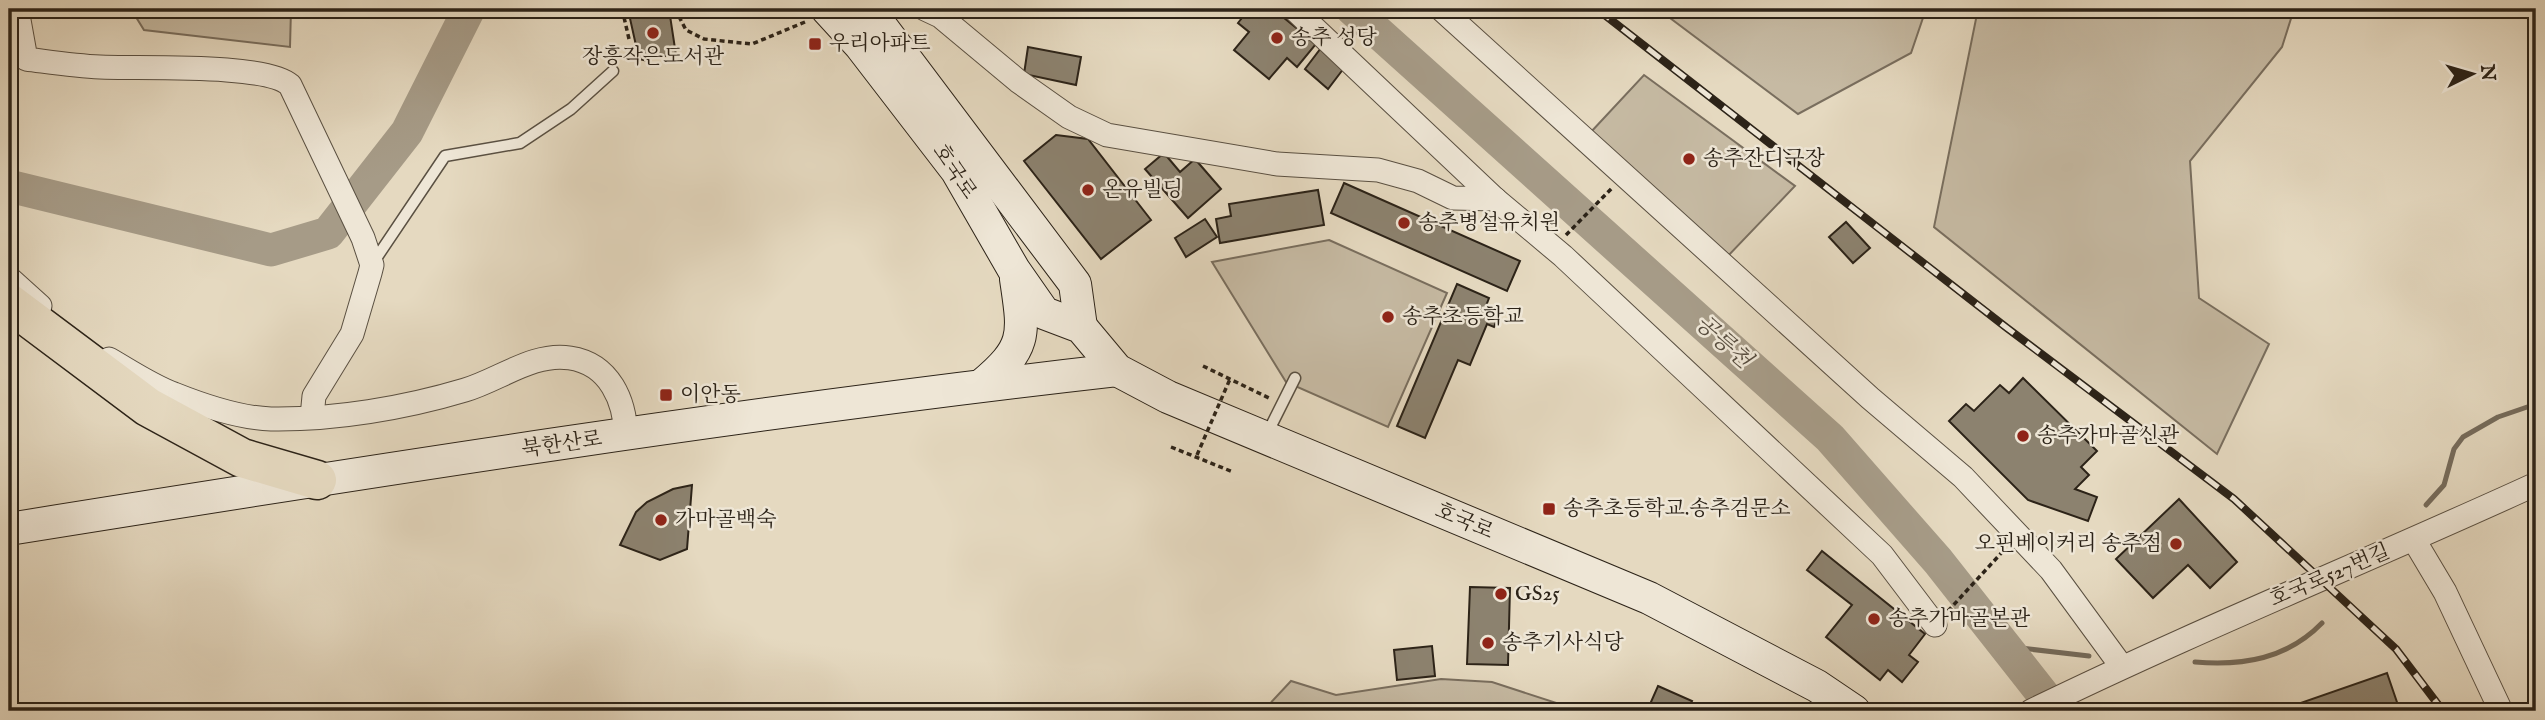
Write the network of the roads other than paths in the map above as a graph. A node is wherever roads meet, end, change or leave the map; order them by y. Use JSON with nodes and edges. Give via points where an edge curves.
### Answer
{"nodes":[{"id":1,"x":17,"y":9,"type":"edge"},
{"id":2,"x":925,"y":9,"type":"edge"},
{"id":3,"x":1294,"y":9,"type":"edge"},
{"id":4,"x":1441,"y":9,"type":"edge"},
{"id":5,"x":877,"y":12,"type":"edge"},
{"id":6,"x":816,"y":16,"type":"edge"},
{"id":7,"x":613,"y":71,"type":"dead end"},
{"id":8,"x":1495,"y":199,"type":"junction"},
{"id":9,"x":372,"y":265,"type":"junction"},
{"id":10,"x":1014,"y":270,"type":"junction"},
{"id":11,"x":9,"y":278,"type":"edge"},
{"id":12,"x":9,"y":303,"type":"edge"},
{"id":13,"x":1081,"y":327,"type":"junction"},
{"id":14,"x":1117,"y":370,"type":"junction"},
{"id":15,"x":1295,"y":378,"type":"dead end"},
{"id":16,"x":982,"y":385,"type":"junction"},
{"id":17,"x":312,"y":416,"type":"junction"},
{"id":18,"x":626,"y":436,"type":"junction"},
{"id":19,"x":1265,"y":438,"type":"junction"},
{"id":20,"x":317,"y":480,"type":"junction"},
{"id":21,"x":2536,"y":484,"type":"edge"},
{"id":22,"x":9,"y":528,"type":"edge"},
{"id":23,"x":2414,"y":540,"type":"junction"},
{"id":24,"x":1935,"y":625,"type":"road end"},
{"id":25,"x":2122,"y":667,"type":"junction"},
{"id":26,"x":1854,"y":711,"type":"edge"},
{"id":27,"x":2031,"y":711,"type":"edge"},
{"id":28,"x":2501,"y":711,"type":"edge"}],
"edges":[{"from":1,"to":9,"type":"street","via":[[26,59],[283,78]]},
{"from":2,"to":8,"type":"street","via":[[1069,117],[1107,135],[1278,164],[1378,170],[1418,181],[1453,198]]},
{"from":3,"to":8,"type":"street"},
{"from":4,"to":25,"type":"street","via":[[1963,477],[2051,570]]},
{"from":5,"to":13,"type":"street","name":"호국로","via":[[1075,284]]},
{"from":6,"to":10,"type":"street","name":"호국로","via":[[860,45],[957,171]]},
{"from":7,"to":9,"type":"lane","via":[[571,109],[520,142],[445,156]]},
{"from":8,"to":24,"type":"street","via":[[1563,256],[1882,555]]},
{"from":9,"to":17,"type":"street","via":[[352,334],[313,396]]},
{"from":10,"to":13,"type":"street","name":"호국로","via":[[1044,313]]},
{"from":10,"to":16,"type":"street","via":[[1023,331],[1004,367]]},
{"from":11,"to":17,"type":"street","via":[[96,352],[172,394],[270,419]]},
{"from":12,"to":20,"type":"highway","via":[[148,407],[243,458]]},
{"from":13,"to":14,"type":"street","name":"호국로"},
{"from":14,"to":16,"type":"street","name":"북한산로"},
{"from":14,"to":19,"type":"street","name":"호국로"},
{"from":15,"to":19,"type":"lane"},
{"from":16,"to":18,"type":"street","name":"북한산로"},
{"from":17,"to":18,"type":"street","via":[[388,408],[466,390],[545,359],[573,358],[610,380],[625,412]]},
{"from":18,"to":20,"type":"street","name":"북한산로"},
{"from":19,"to":26,"type":"street","name":"호국로","via":[[1649,597],[1818,685]]},
{"from":20,"to":22,"type":"street","name":"북한산로"},
{"from":21,"to":23,"type":"street","name":"호국로527번길"},
{"from":23,"to":25,"type":"street","name":"호국로527번길"},
{"from":23,"to":28,"type":"street","via":[[2445,592]]},
{"from":25,"to":27,"type":"street","name":"호국로527번길"}]}
